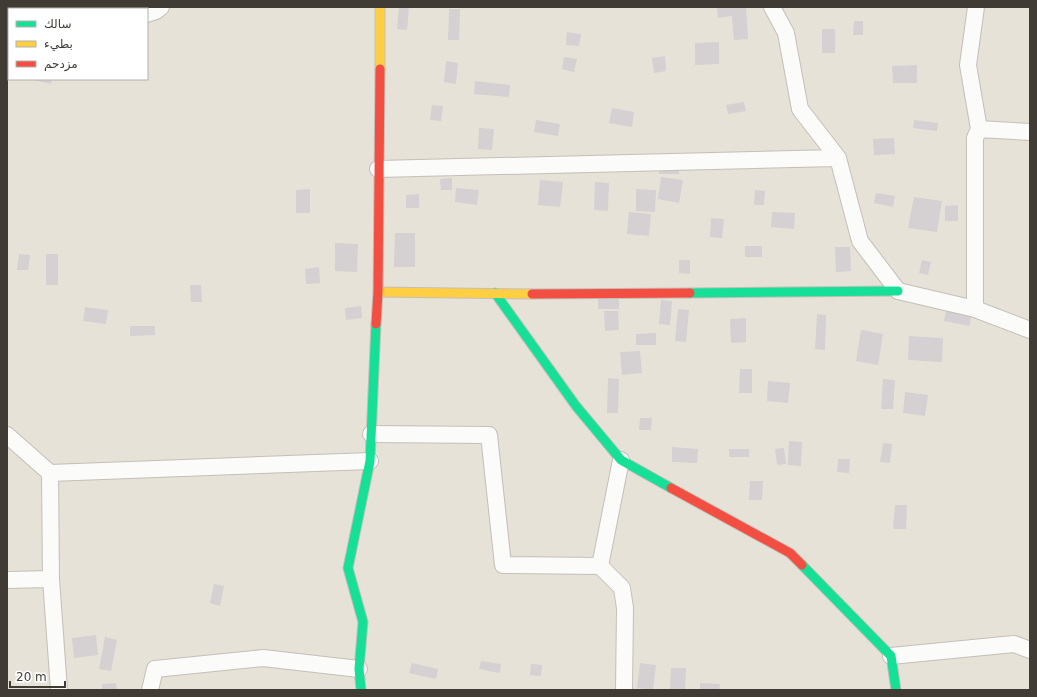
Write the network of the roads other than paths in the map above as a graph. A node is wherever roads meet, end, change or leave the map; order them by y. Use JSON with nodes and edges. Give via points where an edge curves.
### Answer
{"nodes":[{"id":1,"x":160,"y":7,"type":"edge"},
{"id":2,"x":380,"y":7,"type":"edge"},
{"id":3,"x":772,"y":7,"type":"edge"},
{"id":4,"x":976,"y":7,"type":"edge"},
{"id":5,"x":148,"y":14,"type":"edge"},
{"id":6,"x":979,"y":129,"type":"junction"},
{"id":7,"x":1030,"y":132,"type":"edge"},
{"id":8,"x":838,"y":158,"type":"junction"},
{"id":9,"x":378,"y":169,"type":"junction"},
{"id":10,"x":898,"y":291,"type":"junction"},
{"id":11,"x":378,"y":292,"type":"junction"},
{"id":12,"x":495,"y":293,"type":"junction"},
{"id":13,"x":975,"y":309,"type":"junction"},
{"id":14,"x":1030,"y":330,"type":"edge"},
{"id":15,"x":371,"y":434,"type":"junction"},
{"id":16,"x":7,"y":435,"type":"edge"},
{"id":17,"x":370,"y":460,"type":"junction"},
{"id":18,"x":621,"y":460,"type":"junction"},
{"id":19,"x":50,"y":474,"type":"junction"},
{"id":20,"x":600,"y":566,"type":"junction"},
{"id":21,"x":50,"y":579,"type":"junction"},
{"id":22,"x":7,"y":580,"type":"edge"},
{"id":23,"x":1030,"y":650,"type":"edge"},
{"id":24,"x":891,"y":656,"type":"junction"},
{"id":25,"x":359,"y":669,"type":"junction"},
{"id":26,"x":59,"y":690,"type":"edge"},
{"id":27,"x":150,"y":690,"type":"edge"},
{"id":28,"x":361,"y":690,"type":"edge"},
{"id":29,"x":624,"y":690,"type":"edge"},
{"id":30,"x":896,"y":690,"type":"edge"}],
"edges":[{"from":1,"to":5,"type":"street"},
{"from":2,"to":9,"type":"street"},
{"from":3,"to":8,"type":"street","via":[[786,33],[800,109]]},
{"from":4,"to":6,"type":"street","via":[[968,65]]},
{"from":6,"to":7,"type":"street"},
{"from":6,"to":13,"type":"street","via":[[975,138]]},
{"from":8,"to":9,"type":"street"},
{"from":8,"to":10,"type":"street","via":[[860,240]]},
{"from":9,"to":11,"type":"street"},
{"from":10,"to":12,"type":"street"},
{"from":10,"to":13,"type":"street"},
{"from":11,"to":12,"type":"street"},
{"from":11,"to":15,"type":"street"},
{"from":12,"to":18,"type":"street","via":[[576,406]]},
{"from":13,"to":14,"type":"street"},
{"from":15,"to":17,"type":"street"},
{"from":15,"to":20,"type":"street","via":[[489,435],[503,565]]},
{"from":16,"to":19,"type":"street"},
{"from":17,"to":19,"type":"street"},
{"from":17,"to":25,"type":"street","via":[[348,568],[363,622]]},
{"from":18,"to":20,"type":"street"},
{"from":18,"to":24,"type":"street","via":[[790,553]]},
{"from":19,"to":21,"type":"street"},
{"from":20,"to":29,"type":"street","via":[[622,588],[625,608]]},
{"from":21,"to":22,"type":"street"},
{"from":21,"to":26,"type":"street"},
{"from":23,"to":24,"type":"street","via":[[1014,644]]},
{"from":24,"to":30,"type":"street"},
{"from":25,"to":27,"type":"street","via":[[263,658],[155,669]]},
{"from":25,"to":28,"type":"street"}]}
